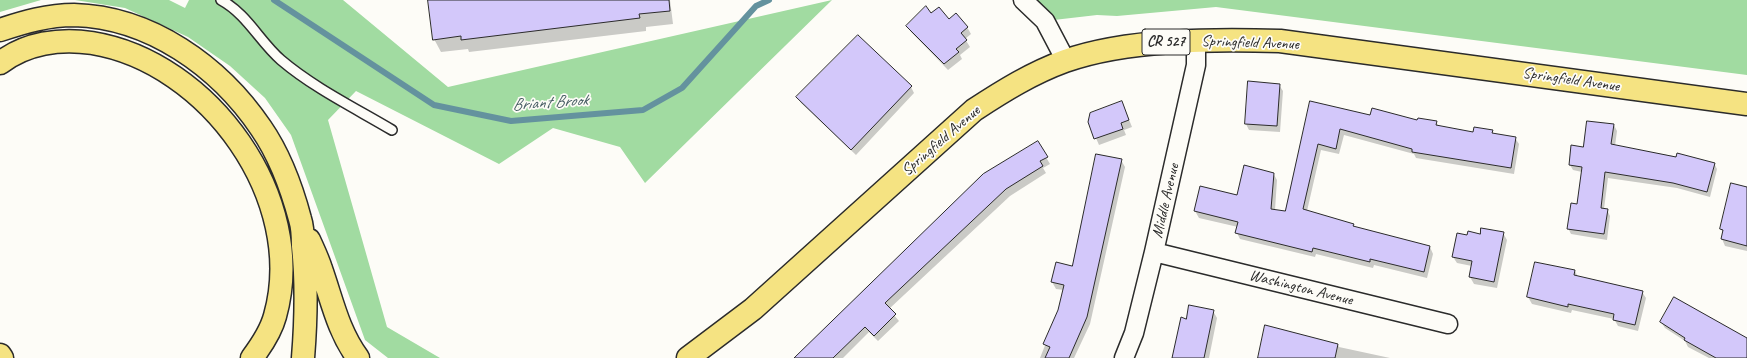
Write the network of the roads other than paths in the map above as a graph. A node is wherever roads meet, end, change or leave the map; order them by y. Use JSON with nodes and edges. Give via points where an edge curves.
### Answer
{"nodes":[{"id":1,"x":221,"y":0,"type":"edge"},
{"id":2,"x":1023,"y":0,"type":"edge"},
{"id":3,"x":0,"y":30,"type":"edge"},
{"id":4,"x":1196,"y":41,"type":"junction"},
{"id":5,"x":1066,"y":61,"type":"junction"},
{"id":6,"x":0,"y":63,"type":"edge"},
{"id":7,"x":1747,"y":104,"type":"edge"},
{"id":8,"x":392,"y":130,"type":"dead end"},
{"id":9,"x":301,"y":221,"type":"junction"},
{"id":10,"x":1154,"y":252,"type":"junction"},
{"id":11,"x":1448,"y":324,"type":"dead end"},
{"id":12,"x":0,"y":355,"type":"edge"},
{"id":13,"x":2,"y":358,"type":"edge"},
{"id":14,"x":252,"y":358,"type":"edge"},
{"id":15,"x":303,"y":358,"type":"edge"},
{"id":16,"x":358,"y":358,"type":"edge"},
{"id":17,"x":688,"y":358,"type":"edge"},
{"id":18,"x":1124,"y":358,"type":"edge"}],
"edges":[{"from":1,"to":8,"type":"lane","via":[[242,16],[280,60],[305,78]]},
{"from":2,"to":5,"type":"street","via":[[1045,21]]},
{"from":3,"to":9,"type":"main road","via":[[56,16],[90,16],[147,32],[185,52],[226,85],[262,128],[287,180]]},
{"from":4,"to":5,"type":"main road","name":"Springfield Avenue","number":"CR 527","via":[[1121,48]]},
{"from":4,"to":7,"type":"main road","name":"Springfield Avenue","number":"CR 527","via":[[1280,41]]},
{"from":4,"to":10,"type":"street","name":"Middle Avenue","via":[[1196,65]]},
{"from":5,"to":17,"type":"main road","name":"Springfield Avenue","number":"CR 527","via":[[1019,82],[974,110],[753,309]]},
{"from":6,"to":14,"type":"main road","via":[[28,48],[52,42],[79,41],[109,46],[135,56],[182,83],[226,123],[261,178],[272,204],[281,254],[281,287],[275,317],[263,343]]},
{"from":9,"to":15,"type":"main road","via":[[306,273]]},
{"from":9,"to":16,"type":"main road","via":[[321,267],[336,316],[349,346]]},
{"from":10,"to":11,"type":"street","name":"Washington Avenue"},
{"from":10,"to":18,"type":"street","name":"Middle Avenue","via":[[1134,333]]},
{"from":12,"to":13,"type":"main road"}]}
